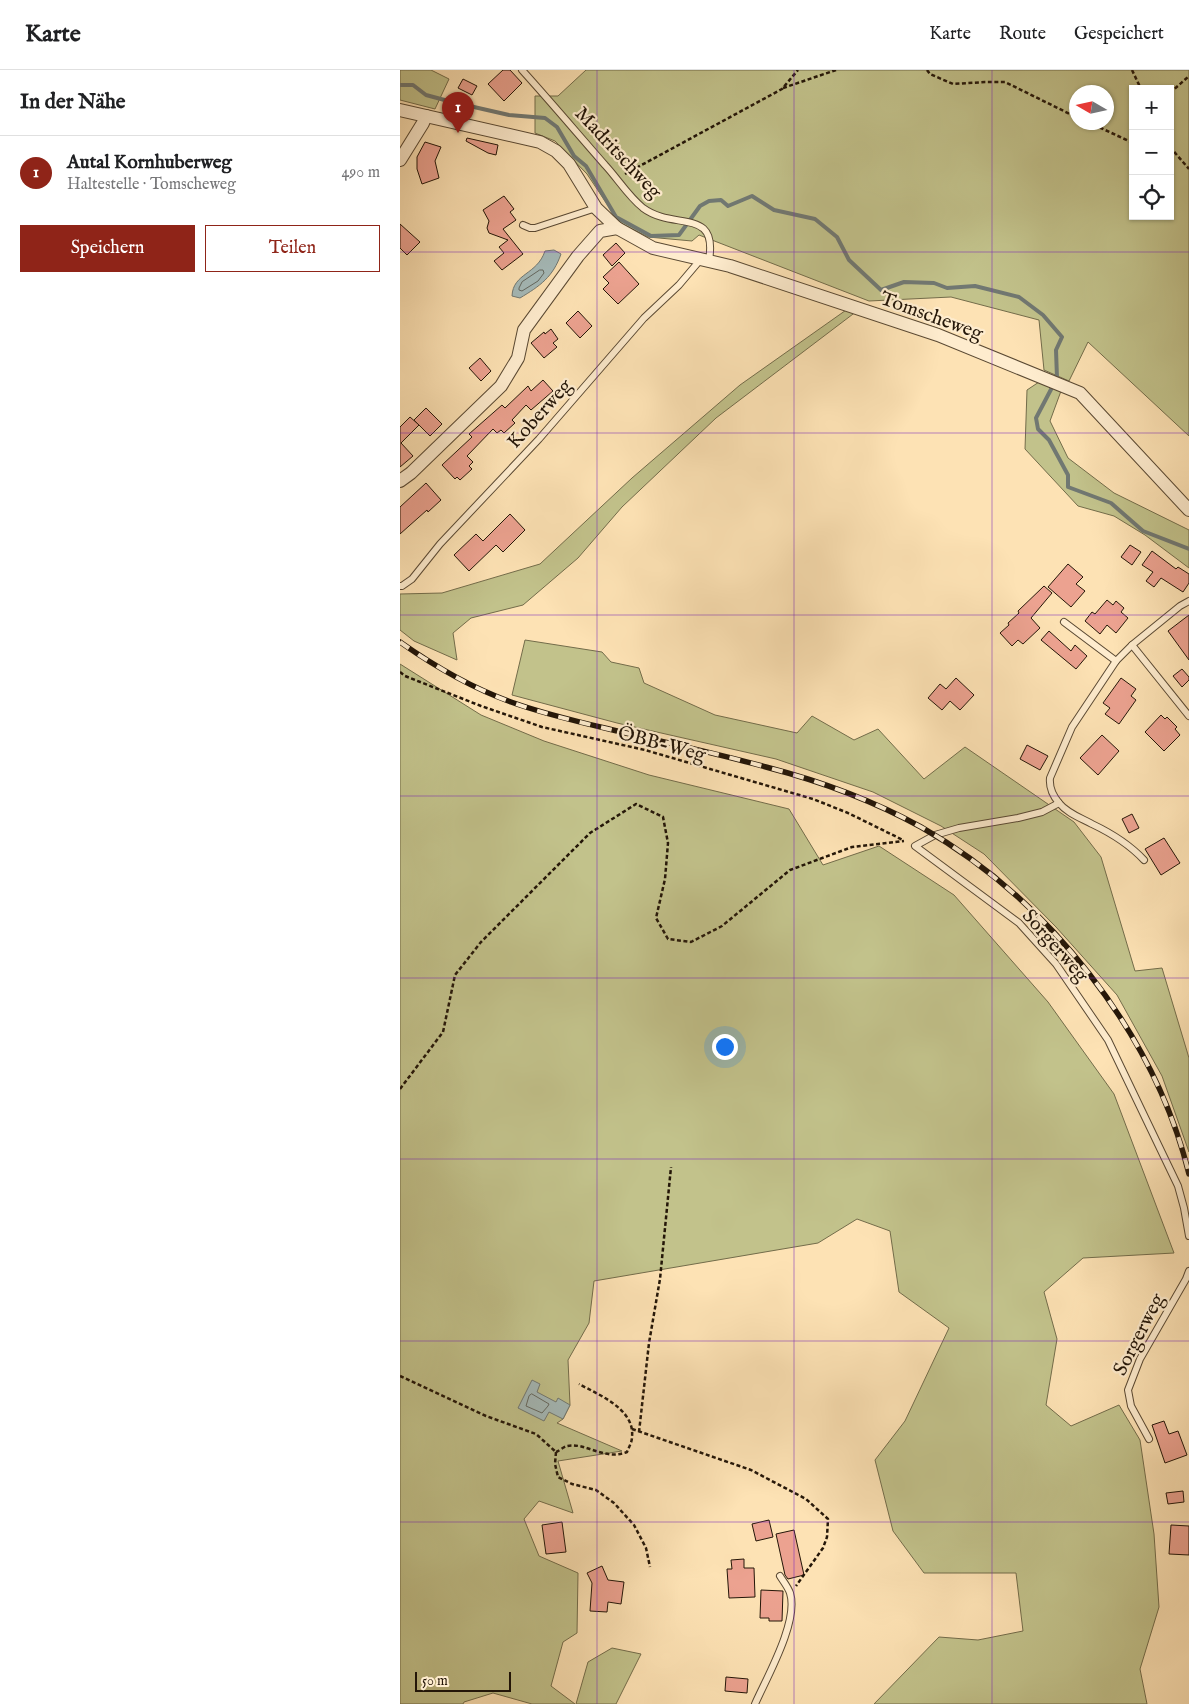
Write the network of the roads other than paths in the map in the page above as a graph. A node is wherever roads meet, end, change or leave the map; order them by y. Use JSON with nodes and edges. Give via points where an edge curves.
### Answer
{"nodes":[{"id":1,"x":522,"y":70,"type":"edge"},
{"id":2,"x":400,"y":110,"type":"edge"},
{"id":3,"x":426,"y":116,"type":"junction"},
{"id":4,"x":400,"y":160,"type":"edge"},
{"id":5,"x":596,"y":208,"type":"junction"},
{"id":6,"x":523,"y":225,"type":"dead end"},
{"id":7,"x":618,"y":228,"type":"junction"},
{"id":8,"x":705,"y":259,"type":"junction"},
{"id":9,"x":400,"y":481,"type":"edge"},
{"id":10,"x":1189,"y":510,"type":"edge"},
{"id":11,"x":400,"y":586,"type":"edge"},
{"id":12,"x":1189,"y":601,"type":"edge"},
{"id":13,"x":1064,"y":622,"type":"dead end"},
{"id":14,"x":1132,"y":645,"type":"junction"},
{"id":15,"x":1116,"y":661,"type":"junction"},
{"id":16,"x":1189,"y":716,"type":"edge"},
{"id":17,"x":1059,"y":803,"type":"junction"},
{"id":18,"x":1144,"y":860,"type":"dead end"},
{"id":19,"x":1189,"y":1236,"type":"edge"},
{"id":20,"x":1189,"y":1271,"type":"edge"},
{"id":21,"x":1149,"y":1439,"type":"dead end"},
{"id":22,"x":780,"y":1576,"type":"dead end"},
{"id":23,"x":755,"y":1704,"type":"edge"}],
"edges":[{"from":1,"to":8,"type":"lane","name":"Madritschweg","via":[[643,207],[662,217],[702,226],[709,233],[712,247]]},
{"from":2,"to":3,"type":"street","name":"Tomscheweg"},
{"from":3,"to":4,"type":"street"},
{"from":3,"to":5,"type":"street","name":"Tomscheweg","via":[[540,142],[569,164]]},
{"from":5,"to":6,"type":"lane","via":[[535,228]]},
{"from":5,"to":7,"type":"street","name":"Tomscheweg"},
{"from":7,"to":8,"type":"street","name":"Tomscheweg","via":[[654,248]]},
{"from":7,"to":9,"type":"street","via":[[600,231],[578,256],[524,330],[518,358],[501,386]]},
{"from":8,"to":10,"type":"street","name":"Tomscheweg","via":[[938,335],[1080,393]]},
{"from":8,"to":11,"type":"lane","name":"Koberweg","via":[[644,318],[417,573]]},
{"from":12,"to":14,"type":"lane"},
{"from":13,"to":15,"type":"lane"},
{"from":14,"to":15,"type":"lane"},
{"from":14,"to":16,"type":"lane"},
{"from":15,"to":17,"type":"lane","via":[[1072,727],[1050,778],[1049,786]]},
{"from":17,"to":18,"type":"lane","via":[[1135,850]]},
{"from":17,"to":19,"type":"lane","name":"Sorgerweg","via":[[1042,812],[935,835],[915,846],[1019,923],[1056,964],[1092,1014],[1108,1040],[1178,1186]]},
{"from":20,"to":21,"type":"lane","name":"Sorgerweg","via":[[1140,1360],[1128,1390],[1131,1406]]},
{"from":22,"to":23,"type":"lane","via":[[790,1593],[792,1613],[787,1632]]}]}
